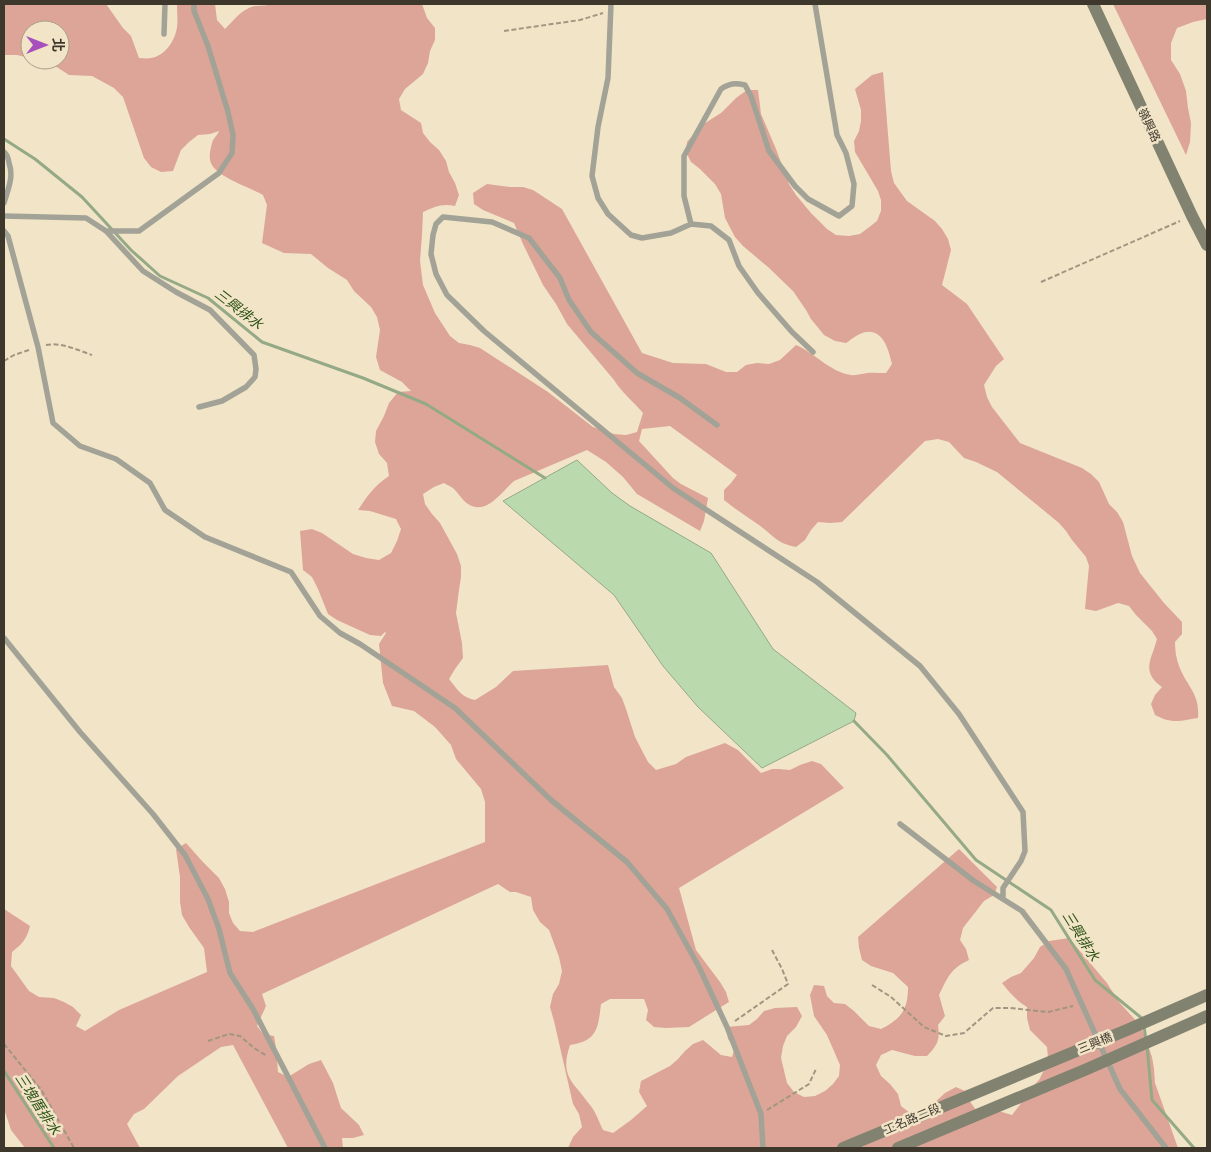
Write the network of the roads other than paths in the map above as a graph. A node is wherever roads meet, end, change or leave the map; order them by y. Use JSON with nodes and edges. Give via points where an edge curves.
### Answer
{"nodes":[{"id":1,"x":165,"y":4,"type":"edge"},
{"id":2,"x":194,"y":4,"type":"edge"},
{"id":3,"x":815,"y":4,"type":"edge"},
{"id":4,"x":1092,"y":4,"type":"edge"},
{"id":5,"x":611,"y":7,"type":"edge"},
{"id":6,"x":164,"y":34,"type":"dead end"},
{"id":7,"x":4,"y":152,"type":"edge"},
{"id":8,"x":4,"y":203,"type":"edge"},
{"id":9,"x":4,"y":216,"type":"edge"},
{"id":10,"x":691,"y":224,"type":"junction"},
{"id":11,"x":4,"y":231,"type":"edge"},
{"id":12,"x":106,"y":231,"type":"junction"},
{"id":13,"x":1207,"y":245,"type":"edge"},
{"id":14,"x":813,"y":352,"type":"dead end"},
{"id":15,"x":199,"y":407,"type":"dead end"},
{"id":16,"x":717,"y":425,"type":"dead end"},
{"id":17,"x":4,"y":638,"type":"edge"},
{"id":18,"x":900,"y":824,"type":"dead end"},
{"id":19,"x":1003,"y":899,"type":"junction"},
{"id":20,"x":1207,"y":995,"type":"edge"},
{"id":21,"x":1207,"y":1016,"type":"edge"},
{"id":22,"x":982,"y":1090,"type":"joint"},
{"id":23,"x":992,"y":1109,"type":"joint"},
{"id":24,"x":325,"y":1148,"type":"edge"},
{"id":25,"x":763,"y":1148,"type":"edge"},
{"id":26,"x":843,"y":1148,"type":"edge"},
{"id":27,"x":898,"y":1148,"type":"edge"},
{"id":28,"x":1166,"y":1148,"type":"edge"}],
"edges":[{"from":1,"to":6,"type":"lane"},
{"from":2,"to":12,"type":"lane","via":[[228,112],[233,135],[232,153],[219,173],[139,231]]},
{"from":3,"to":10,"type":"lane","via":[[837,135],[846,153],[854,184],[852,206],[839,216],[808,198],[795,186],[769,151],[745,86],[728,85],[721,89],[684,156],[684,196]]},
{"from":4,"to":13,"type":"main road","name":"嶺興路"},
{"from":5,"to":10,"type":"lane","via":[[608,78],[592,176],[598,198],[608,214],[631,235],[642,238],[671,233]]},
{"from":7,"to":8,"type":"lane","via":[[12,172]]},
{"from":9,"to":12,"type":"lane","via":[[86,218]]},
{"from":10,"to":14,"type":"lane","via":[[711,226],[729,240],[739,266],[758,293]]},
{"from":11,"to":25,"type":"lane","via":[[38,347],[53,423],[80,446],[116,459],[150,483],[165,510],[205,537],[291,572],[320,616],[340,633],[455,708],[551,800],[628,862],[667,909],[699,967],[761,1114]]},
{"from":12,"to":15,"type":"lane","via":[[143,271],[210,310],[254,355],[255,377],[246,387],[222,401]]},
{"from":16,"to":19,"type":"lane","via":[[638,373],[591,332],[569,300],[560,278],[529,238],[492,222],[442,217],[436,224],[431,254],[436,274],[447,295],[484,331],[673,488],[817,582],[920,666],[959,714],[1023,812],[1025,851],[1003,888]]},
{"from":17,"to":24,"type":"lane","via":[[185,855],[208,899],[230,973],[253,1008]]},
{"from":18,"to":19,"type":"lane","via":[[974,881]]},
{"from":19,"to":28,"type":"lane","via":[[1022,911],[1066,969],[1120,1089]]},
{"from":20,"to":22,"type":"main road","name":"三興橋"},
{"from":21,"to":23,"type":"main road","name":"三興橋"},
{"from":22,"to":26,"type":"main road","name":"工名路二段"},
{"from":23,"to":27,"type":"main road","name":"工名路二段"}]}
